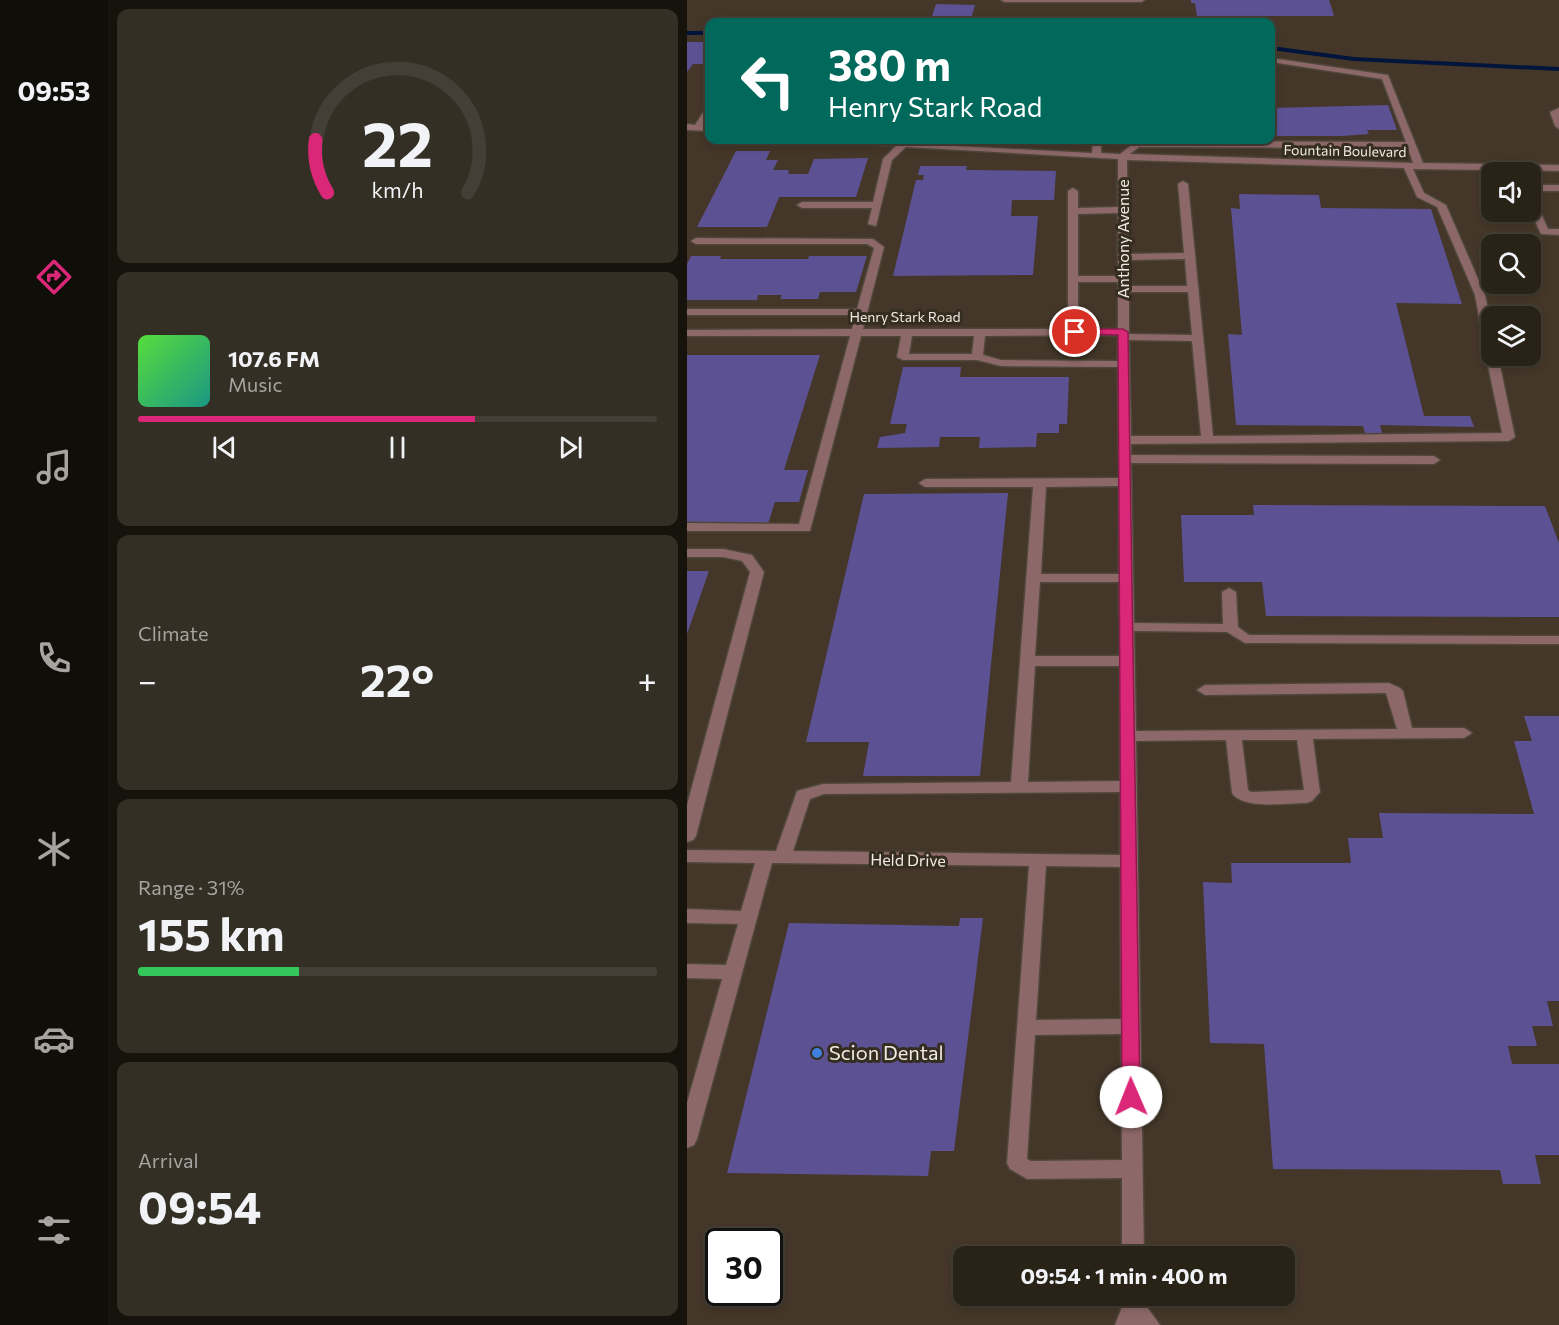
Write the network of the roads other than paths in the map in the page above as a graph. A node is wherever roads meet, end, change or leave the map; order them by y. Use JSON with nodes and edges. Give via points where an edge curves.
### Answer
{"nodes":[{"id":1,"x":1005,"y":0,"type":"edge"},
{"id":2,"x":1029,"y":0,"type":"edge"},
{"id":3,"x":1141,"y":0,"type":"edge"},
{"id":4,"x":1275,"y":61,"type":"edge"},
{"id":5,"x":1559,"y":111,"type":"edge"},
{"id":6,"x":705,"y":114,"type":"edge"},
{"id":7,"x":1559,"y":126,"type":"edge"},
{"id":8,"x":691,"y":128,"type":"edge"},
{"id":9,"x":904,"y":144,"type":"edge"},
{"id":10,"x":962,"y":144,"type":"edge"},
{"id":11,"x":1097,"y":144,"type":"edge"},
{"id":12,"x":1135,"y":144,"type":"edge"},
{"id":13,"x":1275,"y":144,"type":"edge"},
{"id":14,"x":1411,"y":145,"type":"junction"},
{"id":15,"x":1096,"y":156,"type":"junction"},
{"id":16,"x":1122,"y":157,"type":"junction"},
{"id":17,"x":1407,"y":166,"type":"junction"},
{"id":18,"x":1419,"y":166,"type":"junction"},
{"id":19,"x":1559,"y":168,"type":"edge"},
{"id":20,"x":1183,"y":184,"type":"dead end"},
{"id":21,"x":1541,"y":188,"type":"edge"},
{"id":22,"x":1559,"y":188,"type":"edge"},
{"id":23,"x":1073,"y":191,"type":"dead end"},
{"id":24,"x":802,"y":205,"type":"dead end"},
{"id":25,"x":878,"y":205,"type":"junction"},
{"id":26,"x":1123,"y":210,"type":"junction"},
{"id":27,"x":1073,"y":211,"type":"junction"},
{"id":28,"x":1540,"y":222,"type":"edge"},
{"id":29,"x":873,"y":224,"type":"dead end"},
{"id":30,"x":1559,"y":232,"type":"edge"},
{"id":31,"x":696,"y":241,"type":"dead end"},
{"id":32,"x":1190,"y":256,"type":"junction"},
{"id":33,"x":1123,"y":257,"type":"junction"},
{"id":34,"x":1073,"y":279,"type":"junction"},
{"id":35,"x":1123,"y":284,"type":"junction"},
{"id":36,"x":1193,"y":289,"type":"junction"},
{"id":37,"x":1482,"y":306,"type":"edge"},
{"id":38,"x":687,"y":312,"type":"edge"},
{"id":39,"x":861,"y":312,"type":"junction"},
{"id":40,"x":1073,"y":313,"type":"dead end"},
{"id":41,"x":855,"y":332,"type":"junction"},
{"id":42,"x":907,"y":332,"type":"junction"},
{"id":43,"x":980,"y":332,"type":"junction"},
{"id":44,"x":687,"y":333,"type":"edge"},
{"id":45,"x":1123,"y":334,"type":"junction"},
{"id":46,"x":1198,"y":338,"type":"junction"},
{"id":47,"x":977,"y":357,"type":"junction"},
{"id":48,"x":1123,"y":364,"type":"junction"},
{"id":49,"x":1494,"y":366,"type":"edge"},
{"id":50,"x":1125,"y":440,"type":"junction"},
{"id":51,"x":1207,"y":440,"type":"junction"},
{"id":52,"x":1125,"y":459,"type":"junction"},
{"id":53,"x":1434,"y":460,"type":"dead end"},
{"id":54,"x":1125,"y":482,"type":"junction"},
{"id":55,"x":925,"y":483,"type":"dead end"},
{"id":56,"x":1040,"y":483,"type":"junction"},
{"id":57,"x":687,"y":527,"type":"edge"},
{"id":58,"x":687,"y":553,"type":"edge"},
{"id":59,"x":1033,"y":578,"type":"junction"},
{"id":60,"x":1126,"y":578,"type":"junction"},
{"id":61,"x":1229,"y":592,"type":"dead end"},
{"id":62,"x":1126,"y":627,"type":"junction"},
{"id":63,"x":1231,"y":628,"type":"junction"},
{"id":64,"x":1559,"y":640,"type":"edge"},
{"id":65,"x":1028,"y":661,"type":"junction"},
{"id":66,"x":1127,"y":661,"type":"junction"},
{"id":67,"x":1205,"y":690,"type":"dead end"},
{"id":68,"x":1464,"y":733,"type":"dead end"},
{"id":69,"x":1406,"y":734,"type":"junction"},
{"id":70,"x":1233,"y":735,"type":"junction"},
{"id":71,"x":1304,"y":735,"type":"junction"},
{"id":72,"x":1128,"y":736,"type":"junction"},
{"id":73,"x":1128,"y":786,"type":"junction"},
{"id":74,"x":1019,"y":787,"type":"junction"},
{"id":75,"x":687,"y":836,"type":"edge"},
{"id":76,"x":687,"y":856,"type":"edge"},
{"id":77,"x":773,"y":858,"type":"junction"},
{"id":78,"x":1038,"y":861,"type":"junction"},
{"id":79,"x":1129,"y":861,"type":"junction"},
{"id":80,"x":687,"y":916,"type":"edge"},
{"id":81,"x":749,"y":918,"type":"junction"},
{"id":82,"x":687,"y":971,"type":"edge"},
{"id":83,"x":733,"y":972,"type":"junction"},
{"id":84,"x":1130,"y":1026,"type":"junction"},
{"id":85,"x":1025,"y":1028,"type":"junction"},
{"id":86,"x":687,"y":1139,"type":"edge"},
{"id":87,"x":1132,"y":1169,"type":"junction"},
{"id":88,"x":1133,"y":1246,"type":"edge"},
{"id":89,"x":1131,"y":1309,"type":"edge"},
{"id":90,"x":1149,"y":1325,"type":"edge"}],
"edges":[{"from":1,"to":2,"type":"street"},
{"from":2,"to":3,"type":"street"},
{"from":4,"to":14,"type":"street","via":[[1385,77]]},
{"from":5,"to":7,"type":"street","via":[[1554,112]]},
{"from":6,"to":8,"type":"street"},
{"from":9,"to":25,"type":"street","via":[[888,159]]},
{"from":10,"to":15,"type":"street","name":"Fountain Boulevard"},
{"from":11,"to":15,"type":"street"},
{"from":12,"to":16,"type":"street"},
{"from":13,"to":14,"type":"street"},
{"from":14,"to":18,"type":"street"},
{"from":15,"to":16,"type":"street","name":"Fountain Boulevard"},
{"from":16,"to":17,"type":"street","name":"Fountain Boulevard"},
{"from":16,"to":26,"type":"street","name":"Anthony Avenue"},
{"from":17,"to":18,"type":"street","name":"Fountain Boulevard"},
{"from":17,"to":37,"type":"street","via":[[1420,195],[1441,205]]},
{"from":18,"to":19,"type":"street","name":"Fountain Boulevard"},
{"from":20,"to":32,"type":"street"},
{"from":21,"to":22,"type":"street"},
{"from":23,"to":27,"type":"street"},
{"from":24,"to":25,"type":"street"},
{"from":25,"to":29,"type":"street"},
{"from":26,"to":27,"type":"street"},
{"from":26,"to":33,"type":"street","name":"Anthony Avenue"},
{"from":27,"to":34,"type":"street"},
{"from":28,"to":30,"type":"street","via":[[1544,232]]},
{"from":31,"to":39,"type":"street","via":[[869,241],[879,247]]},
{"from":32,"to":33,"type":"street"},
{"from":32,"to":36,"type":"street"},
{"from":33,"to":35,"type":"street","name":"Anthony Avenue"},
{"from":34,"to":35,"type":"street"},
{"from":34,"to":40,"type":"street"},
{"from":35,"to":36,"type":"street"},
{"from":35,"to":45,"type":"street","name":"Anthony Avenue"},
{"from":36,"to":46,"type":"street"},
{"from":38,"to":39,"type":"street"},
{"from":39,"to":41,"type":"street"},
{"from":41,"to":42,"type":"street","name":"Henry Stark Road"},
{"from":41,"to":44,"type":"street","name":"Henry Stark Road"},
{"from":41,"to":57,"type":"street","via":[[805,528]]},
{"from":42,"to":43,"type":"street","name":"Henry Stark Road"},
{"from":42,"to":47,"type":"street","via":[[903,357]]},
{"from":43,"to":45,"type":"street","name":"Henry Stark Road"},
{"from":43,"to":47,"type":"street"},
{"from":45,"to":46,"type":"street","name":"Henry Stark Road"},
{"from":45,"to":48,"type":"street","name":"Anthony Avenue"},
{"from":46,"to":51,"type":"street"},
{"from":47,"to":48,"type":"street","via":[[1001,363]]},
{"from":48,"to":50,"type":"street","name":"Anthony Avenue"},
{"from":49,"to":51,"type":"street","via":[[1509,437]]},
{"from":50,"to":51,"type":"street"},
{"from":50,"to":52,"type":"street","name":"Anthony Avenue"},
{"from":52,"to":53,"type":"street"},
{"from":52,"to":54,"type":"street","name":"Anthony Avenue"},
{"from":54,"to":56,"type":"street"},
{"from":54,"to":60,"type":"street","name":"Anthony Avenue"},
{"from":55,"to":56,"type":"street"},
{"from":56,"to":59,"type":"street"},
{"from":58,"to":75,"type":"street","via":[[747,558],[757,572]]},
{"from":59,"to":60,"type":"street"},
{"from":59,"to":65,"type":"street"},
{"from":60,"to":62,"type":"street","name":"Anthony Avenue"},
{"from":61,"to":63,"type":"street"},
{"from":62,"to":63,"type":"street"},
{"from":62,"to":66,"type":"street","name":"Anthony Avenue"},
{"from":63,"to":64,"type":"street","via":[[1245,639]]},
{"from":65,"to":66,"type":"street"},
{"from":65,"to":74,"type":"street"},
{"from":66,"to":72,"type":"street","name":"Anthony Avenue"},
{"from":67,"to":69,"type":"street","via":[[1389,688],[1395,691]]},
{"from":68,"to":69,"type":"street"},
{"from":69,"to":71,"type":"street"},
{"from":70,"to":71,"type":"street"},
{"from":70,"to":71,"type":"street","via":[[1240,794],[1248,798],[1306,797],[1313,792]]},
{"from":70,"to":72,"type":"street"},
{"from":72,"to":73,"type":"street","name":"Anthony Avenue"},
{"from":73,"to":74,"type":"street"},
{"from":73,"to":79,"type":"street","name":"Anthony Avenue"},
{"from":74,"to":77,"type":"street","via":[[823,789],[803,795]]},
{"from":76,"to":77,"type":"street","name":"Held Drive"},
{"from":77,"to":78,"type":"street","name":"Held Drive"},
{"from":77,"to":81,"type":"street"},
{"from":78,"to":79,"type":"street","name":"Held Drive"},
{"from":78,"to":85,"type":"street"},
{"from":79,"to":84,"type":"street","name":"Anthony Avenue"},
{"from":80,"to":81,"type":"street"},
{"from":81,"to":83,"type":"street"},
{"from":82,"to":83,"type":"street"},
{"from":83,"to":86,"type":"street"},
{"from":84,"to":85,"type":"street"},
{"from":84,"to":87,"type":"street","name":"Anthony Avenue"},
{"from":85,"to":87,"type":"street","via":[[1017,1163],[1027,1170]]},
{"from":87,"to":88,"type":"street","name":"Anthony Avenue"},
{"from":89,"to":90,"type":"street"}]}
